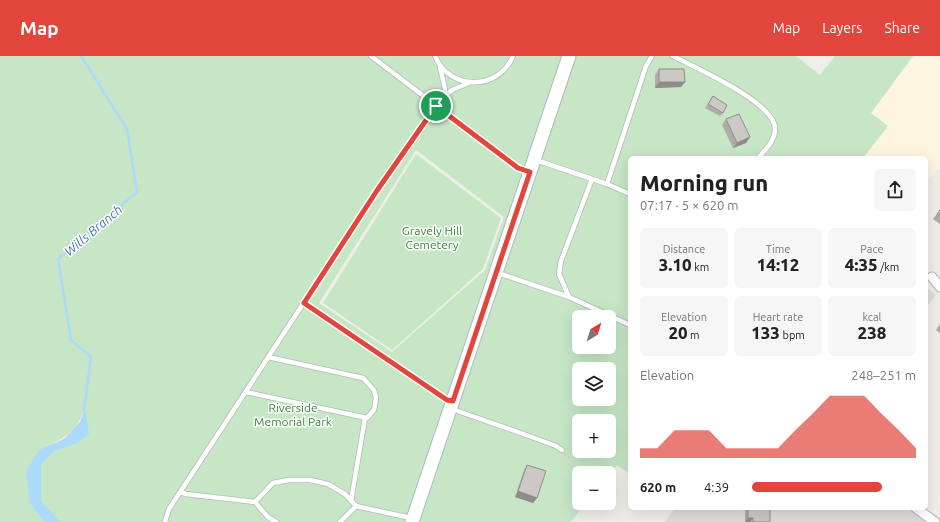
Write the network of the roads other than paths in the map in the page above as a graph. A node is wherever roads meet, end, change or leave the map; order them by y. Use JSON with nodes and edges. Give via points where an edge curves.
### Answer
{"nodes":[{"id":1,"x":371,"y":56,"type":"edge"},
{"id":2,"x":435,"y":56,"type":"edge"},
{"id":3,"x":512,"y":56,"type":"edge"},
{"id":4,"x":569,"y":56,"type":"edge"},
{"id":5,"x":652,"y":56,"type":"edge"},
{"id":6,"x":673,"y":56,"type":"edge"},
{"id":7,"x":440,"y":67,"type":"junction"},
{"id":8,"x":471,"y":82,"type":"junction"},
{"id":9,"x":444,"y":97,"type":"junction"},
{"id":10,"x":436,"y":106,"type":"junction"},
{"id":11,"x":760,"y":156,"type":"edge"},
{"id":12,"x":534,"y":160,"type":"junction"},
{"id":13,"x":530,"y":172,"type":"junction"},
{"id":14,"x":592,"y":179,"type":"junction"},
{"id":15,"x":607,"y":184,"type":"junction"},
{"id":16,"x":628,"y":193,"type":"edge"},
{"id":17,"x":496,"y":273,"type":"junction"},
{"id":18,"x":932,"y":277,"type":"dead end"},
{"id":19,"x":940,"y":287,"type":"edge"},
{"id":20,"x":569,"y":297,"type":"junction"},
{"id":21,"x":304,"y":303,"type":"junction"},
{"id":22,"x":628,"y":324,"type":"edge"},
{"id":23,"x":268,"y":357,"type":"junction"},
{"id":24,"x":246,"y":392,"type":"junction"},
{"id":25,"x":451,"y":405,"type":"junction"},
{"id":26,"x":365,"y":418,"type":"junction"},
{"id":27,"x":562,"y":450,"type":"dead end"},
{"id":28,"x":180,"y":492,"type":"junction"},
{"id":29,"x":351,"y":501,"type":"junction"},
{"id":30,"x":255,"y":502,"type":"junction"},
{"id":31,"x":356,"y":506,"type":"junction"},
{"id":32,"x":919,"y":510,"type":"edge"},
{"id":33,"x":412,"y":520,"type":"edge"},
{"id":34,"x":165,"y":522,"type":"edge"},
{"id":35,"x":276,"y":522,"type":"edge"},
{"id":36,"x":340,"y":522,"type":"edge"},
{"id":37,"x":935,"y":522,"type":"edge"}],
"edges":[{"from":1,"to":10,"type":"lane"},
{"from":2,"to":7,"type":"lane"},
{"from":3,"to":8,"type":"lane","via":[[507,65],[495,76]]},
{"from":4,"to":12,"type":"street"},
{"from":5,"to":15,"type":"lane","via":[[646,66]]},
{"from":6,"to":11,"type":"lane","via":[[720,80],[767,112],[775,129],[772,141]]},
{"from":7,"to":8,"type":"lane","via":[[456,79]]},
{"from":7,"to":9,"type":"lane","via":[[445,89]]},
{"from":8,"to":9,"type":"lane","via":[[452,90]]},
{"from":9,"to":10,"type":"lane"},
{"from":10,"to":13,"type":"lane","via":[[518,168]]},
{"from":10,"to":21,"type":"lane"},
{"from":12,"to":13,"type":"street"},
{"from":12,"to":14,"type":"lane"},
{"from":13,"to":17,"type":"street"},
{"from":14,"to":15,"type":"lane"},
{"from":14,"to":20,"type":"lane","via":[[561,261],[559,274]]},
{"from":15,"to":16,"type":"lane"},
{"from":17,"to":20,"type":"lane"},
{"from":17,"to":25,"type":"street"},
{"from":18,"to":19,"type":"street"},
{"from":20,"to":22,"type":"lane"},
{"from":21,"to":23,"type":"lane"},
{"from":21,"to":25,"type":"lane"},
{"from":23,"to":24,"type":"lane"},
{"from":23,"to":26,"type":"lane","via":[[363,378],[374,390],[376,398],[372,415]]},
{"from":24,"to":26,"type":"lane"},
{"from":24,"to":28,"type":"lane"},
{"from":25,"to":27,"type":"lane"},
{"from":25,"to":33,"type":"street"},
{"from":26,"to":29,"type":"lane"},
{"from":28,"to":30,"type":"lane"},
{"from":28,"to":34,"type":"lane","via":[[169,509]]},
{"from":29,"to":30,"type":"lane","via":[[328,484],[310,480],[290,480],[273,483]]},
{"from":29,"to":31,"type":"lane"},
{"from":30,"to":35,"type":"lane"},
{"from":31,"to":33,"type":"lane"},
{"from":31,"to":36,"type":"lane"},
{"from":32,"to":37,"type":"street"}]}
